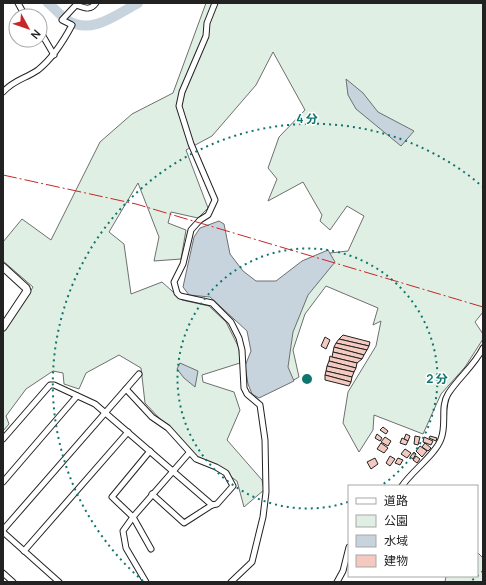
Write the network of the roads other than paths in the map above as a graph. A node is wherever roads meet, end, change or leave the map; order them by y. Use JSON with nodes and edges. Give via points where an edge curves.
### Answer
{"nodes":[{"id":1,"x":96,"y":3,"type":"edge"},
{"id":2,"x":215,"y":3,"type":"edge"},
{"id":3,"x":48,"y":45,"type":"edge"},
{"id":4,"x":54,"y":55,"type":"junction"},
{"id":5,"x":3,"y":92,"type":"edge"},
{"id":6,"x":3,"y":267,"type":"edge"},
{"id":7,"x":3,"y":327,"type":"edge"},
{"id":8,"x":483,"y":348,"type":"edge"},
{"id":9,"x":139,"y":374,"type":"dead end"},
{"id":10,"x":126,"y":389,"type":"junction"},
{"id":11,"x":78,"y":396,"type":"junction"},
{"id":12,"x":106,"y":412,"type":"junction"},
{"id":13,"x":128,"y":432,"type":"junction"},
{"id":14,"x":3,"y":439,"type":"edge"},
{"id":15,"x":150,"y":451,"type":"junction"},
{"id":16,"x":189,"y":453,"type":"junction"},
{"id":17,"x":173,"y":471,"type":"junction"},
{"id":18,"x":3,"y":482,"type":"edge"},
{"id":19,"x":403,"y":485,"type":"edge"},
{"id":20,"x":152,"y":494,"type":"junction"},
{"id":21,"x":212,"y":505,"type":"junction"},
{"id":22,"x":133,"y":517,"type":"junction"},
{"id":23,"x":3,"y":531,"type":"edge"},
{"id":24,"x":151,"y":549,"type":"dead end"},
{"id":25,"x":24,"y":551,"type":"junction"},
{"id":26,"x":348,"y":551,"type":"edge"},
{"id":27,"x":3,"y":573,"type":"edge"},
{"id":28,"x":53,"y":577,"type":"junction"},
{"id":29,"x":13,"y":582,"type":"edge"},
{"id":30,"x":49,"y":582,"type":"edge"},
{"id":31,"x":59,"y":582,"type":"edge"},
{"id":32,"x":146,"y":582,"type":"edge"},
{"id":33,"x":231,"y":582,"type":"edge"},
{"id":34,"x":337,"y":582,"type":"edge"}],
"edges":[{"from":1,"to":4,"type":"street","via":[[88,9],[76,5],[62,20],[72,25]]},
{"from":2,"to":33,"type":"street","via":[[207,23],[206,36],[182,92],[180,106],[191,144],[215,200],[208,215],[191,230],[183,264],[174,282],[180,296],[212,303],[231,322],[242,350],[244,388],[260,405],[265,440],[266,492],[263,517],[252,562]]},
{"from":3,"to":4,"type":"street"},
{"from":4,"to":5,"type":"street","via":[[37,71],[14,82]]},
{"from":6,"to":7,"type":"street","via":[[26,288],[27,292]]},
{"from":8,"to":19,"type":"street","via":[[448,395],[444,404],[445,418],[441,440]]},
{"from":9,"to":10,"type":"street"},
{"from":10,"to":12,"type":"street"},
{"from":10,"to":16,"type":"street","via":[[152,417],[168,428]]},
{"from":11,"to":12,"type":"street"},
{"from":11,"to":14,"type":"street","via":[[50,385]]},
{"from":11,"to":18,"type":"street"},
{"from":12,"to":13,"type":"street"},
{"from":12,"to":23,"type":"street"},
{"from":13,"to":15,"type":"street"},
{"from":13,"to":25,"type":"street"},
{"from":15,"to":17,"type":"street"},
{"from":15,"to":22,"type":"street","via":[[112,497]]},
{"from":16,"to":17,"type":"street"},
{"from":16,"to":21,"type":"street","via":[[226,473],[232,481],[233,486],[217,504]]},
{"from":17,"to":20,"type":"street"},
{"from":17,"to":21,"type":"street"},
{"from":20,"to":21,"type":"street","via":[[184,523]]},
{"from":20,"to":22,"type":"street"},
{"from":22,"to":24,"type":"street"},
{"from":22,"to":32,"type":"street","via":[[123,531],[124,540]]},
{"from":23,"to":25,"type":"street"},
{"from":25,"to":28,"type":"street"},
{"from":26,"to":34,"type":"street"},
{"from":27,"to":29,"type":"street"},
{"from":28,"to":30,"type":"street"},
{"from":28,"to":31,"type":"street"}]}
